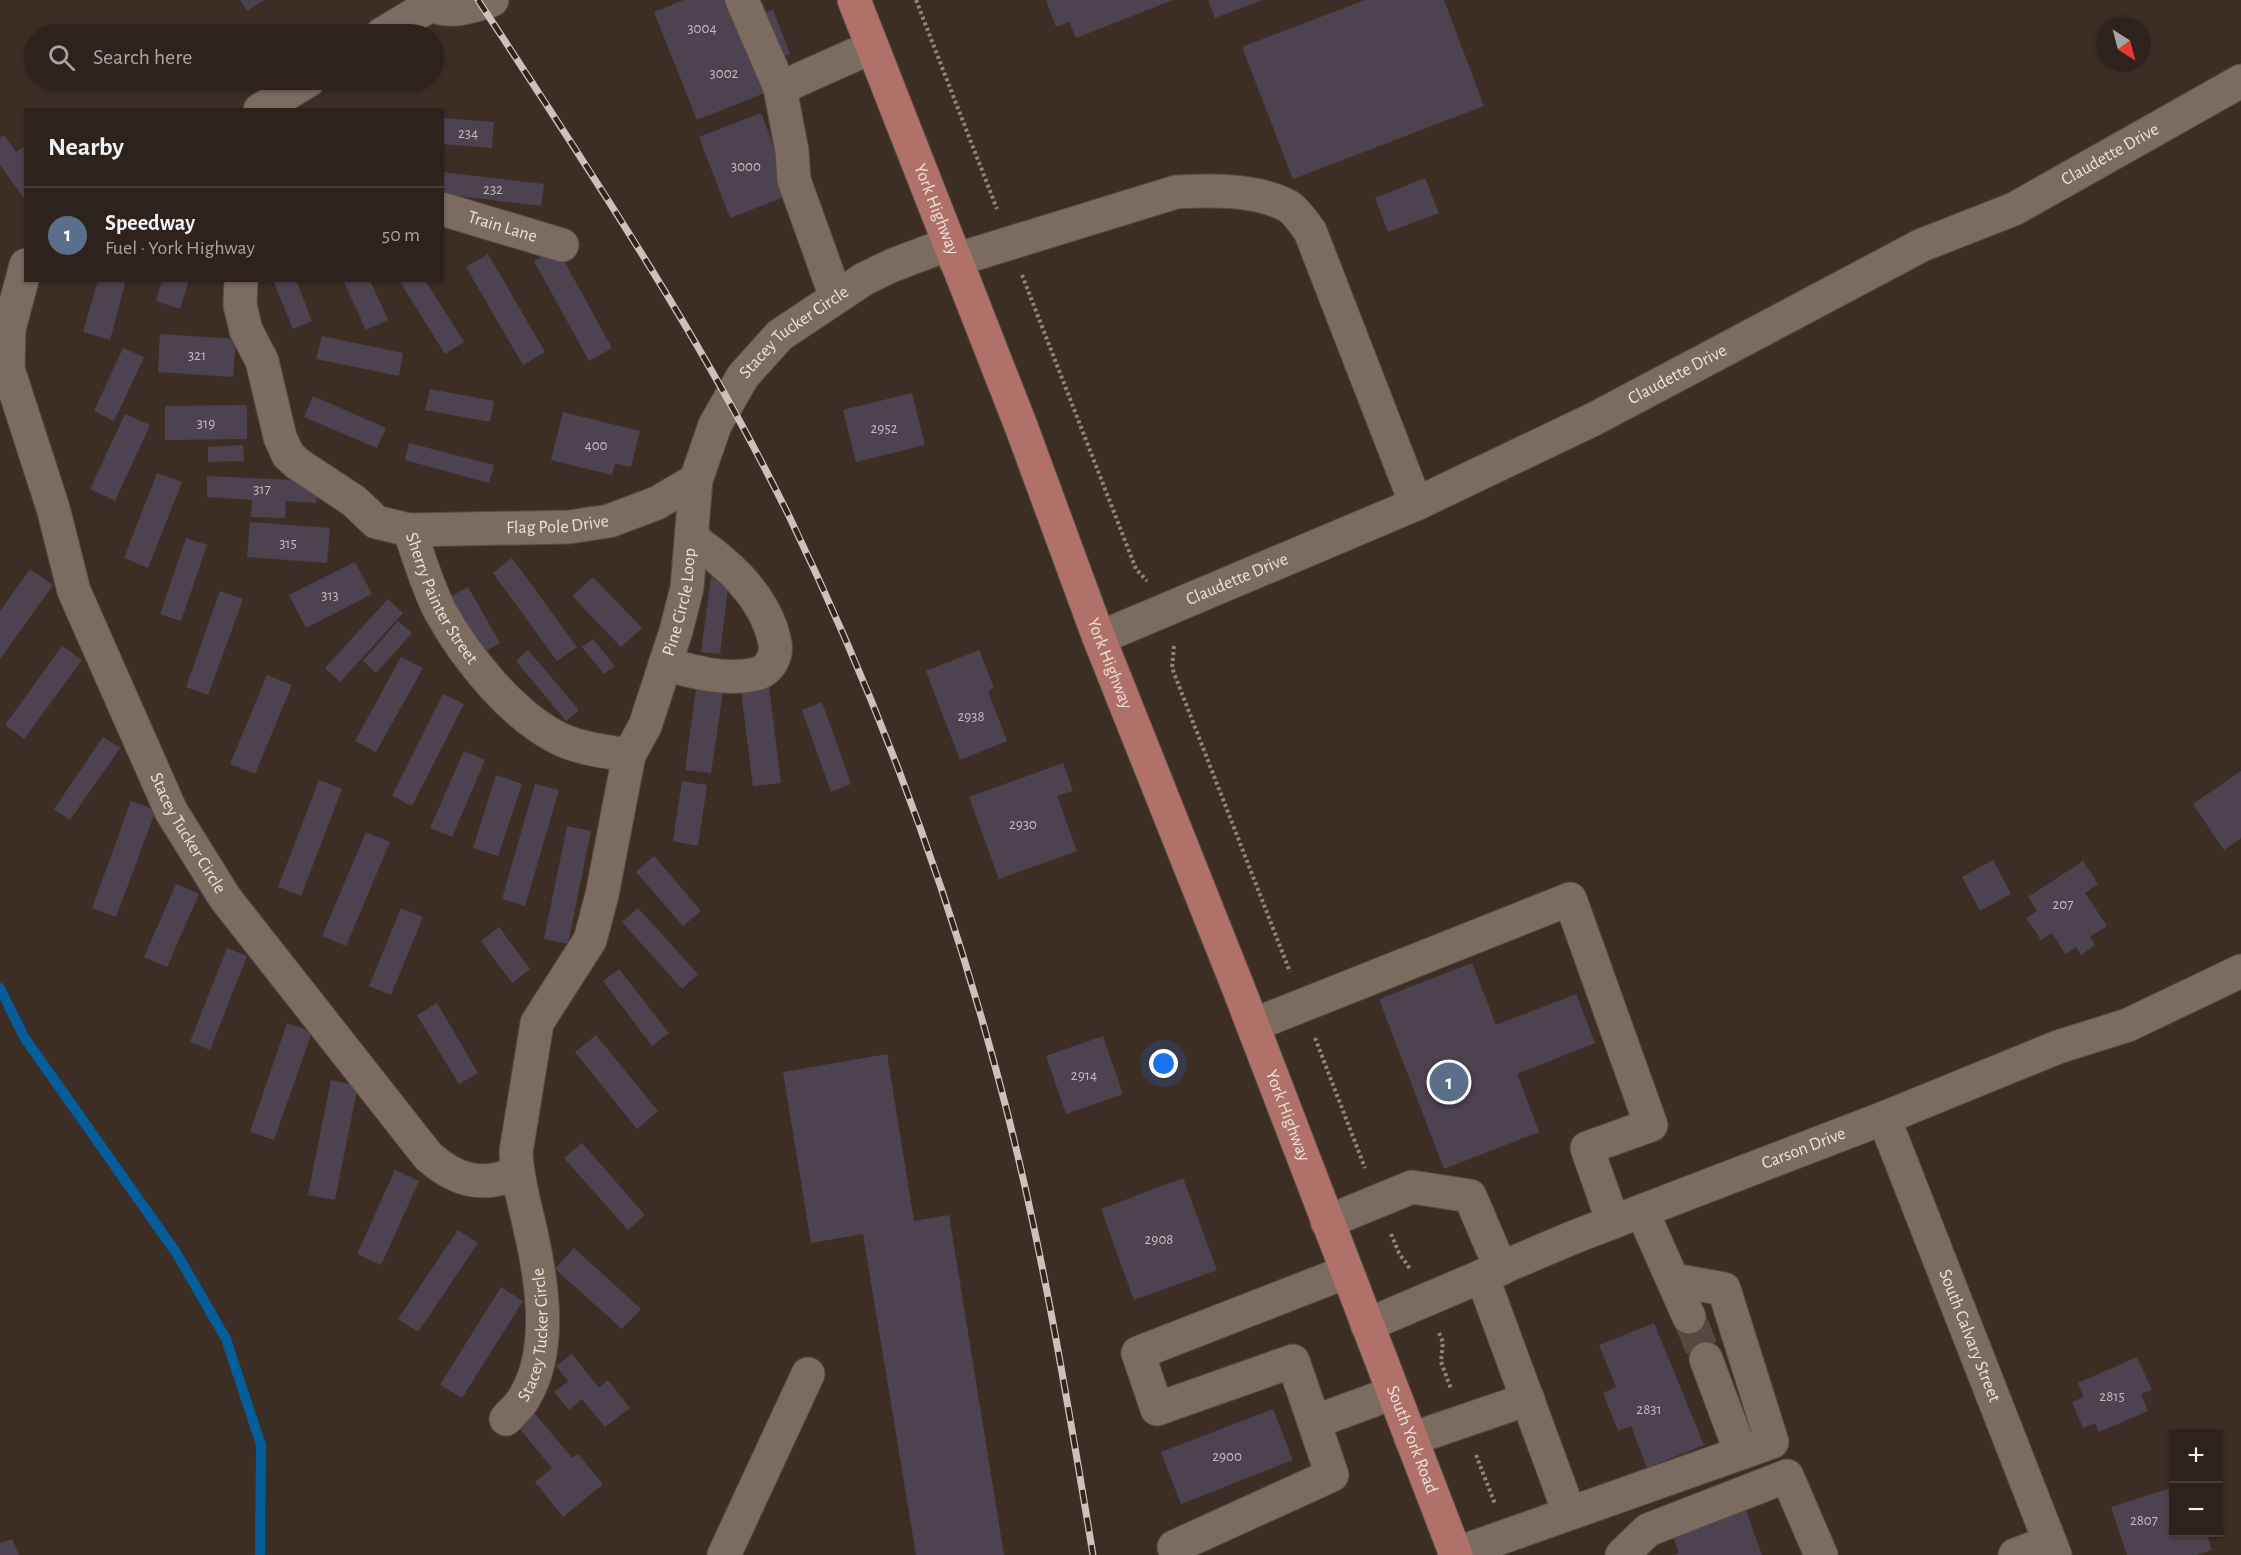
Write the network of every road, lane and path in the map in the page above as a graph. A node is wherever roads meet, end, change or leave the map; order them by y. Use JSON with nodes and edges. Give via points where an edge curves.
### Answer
{"nodes":[{"id":1,"x":492,"y":0,"type":"edge"},
{"id":2,"x":742,"y":0,"type":"edge"},
{"id":3,"x":854,"y":0,"type":"edge"},
{"id":4,"x":916,"y":0,"type":"edge"},
{"id":5,"x":425,"y":3,"type":"edge"},
{"id":6,"x":396,"y":24,"type":"edge"},
{"id":7,"x":872,"y":47,"type":"junction"},
{"id":8,"x":2241,"y":81,"type":"edge"},
{"id":9,"x":780,"y":88,"type":"junction"},
{"id":10,"x":292,"y":90,"type":"edge"},
{"id":11,"x":308,"y":90,"type":"edge"},
{"id":12,"x":263,"y":108,"type":"edge"},
{"id":13,"x":308,"y":108,"type":"edge"},
{"id":14,"x":444,"y":210,"type":"edge"},
{"id":15,"x":1010,"y":243,"type":"junction"},
{"id":16,"x":562,"y":245,"type":"dead end"},
{"id":17,"x":952,"y":252,"type":"junction"},
{"id":18,"x":24,"y":254,"type":"edge"},
{"id":19,"x":0,"y":265,"type":"edge"},
{"id":20,"x":24,"y":273,"type":"edge"},
{"id":21,"x":241,"y":282,"type":"edge"},
{"id":22,"x":836,"y":297,"type":"junction"},
{"id":23,"x":4,"y":363,"type":"edge"},
{"id":24,"x":696,"y":480,"type":"junction"},
{"id":25,"x":1416,"y":504,"type":"junction"},
{"id":26,"x":409,"y":530,"type":"junction"},
{"id":27,"x":693,"y":539,"type":"junction"},
{"id":28,"x":1161,"y":612,"type":"junction"},
{"id":29,"x":1099,"y":638,"type":"junction"},
{"id":30,"x":665,"y":664,"type":"junction"},
{"id":31,"x":629,"y":755,"type":"junction"},
{"id":32,"x":2241,"y":971,"type":"edge"},
{"id":33,"x":1302,"y":1005,"type":"junction"},
{"id":34,"x":1253,"y":1025,"type":"junction"},
{"id":35,"x":1884,"y":1118,"type":"junction"},
{"id":36,"x":516,"y":1173,"type":"junction"},
{"id":37,"x":1378,"y":1201,"type":"junction"},
{"id":38,"x":1628,"y":1216,"type":"junction"},
{"id":39,"x":1328,"y":1222,"type":"junction"},
{"id":40,"x":1346,"y":1272,"type":"junction"},
{"id":41,"x":1491,"y":1272,"type":"junction"},
{"id":42,"x":1674,"y":1280,"type":"junction"},
{"id":43,"x":1425,"y":1301,"type":"junction"},
{"id":44,"x":1689,"y":1317,"type":"tunnel mouth"},
{"id":45,"x":1366,"y":1325,"type":"junction"},
{"id":46,"x":1706,"y":1359,"type":"tunnel mouth"},
{"id":47,"x":808,"y":1374,"type":"dead end"},
{"id":48,"x":1393,"y":1393,"type":"junction"},
{"id":49,"x":1528,"y":1399,"type":"junction"},
{"id":50,"x":506,"y":1419,"type":"dead end"},
{"id":51,"x":1463,"y":1421,"type":"junction"},
{"id":52,"x":1314,"y":1422,"type":"junction"},
{"id":53,"x":1411,"y":1439,"type":"junction"},
{"id":54,"x":1741,"y":1453,"type":"junction"},
{"id":55,"x":1569,"y":1512,"type":"junction"},
{"id":56,"x":1507,"y":1535,"type":"junction"},
{"id":57,"x":1174,"y":1547,"type":"dead end"},
{"id":58,"x":2052,"y":1549,"type":"edge"},
{"id":59,"x":1455,"y":1554,"type":"edge"},
{"id":60,"x":724,"y":1555,"type":"edge"},
{"id":61,"x":1623,"y":1555,"type":"edge"},
{"id":62,"x":1821,"y":1555,"type":"edge"},
{"id":63,"x":2015,"y":1555,"type":"edge"}],
"edges":[{"from":1,"to":5,"type":"street","via":[[462,10]]},
{"from":2,"to":9,"type":"street"},
{"from":3,"to":7,"type":"main road","name":"York Highway"},
{"from":4,"to":15,"type":"path"},
{"from":5,"to":6,"type":"street"},
{"from":7,"to":9,"type":"street"},
{"from":7,"to":17,"type":"main road","name":"York Highway"},
{"from":8,"to":25,"type":"street","name":"Claudette Drive","via":[[2014,209],[1922,245],[1594,419]]},
{"from":9,"to":22,"type":"street","via":[[794,180]]},
{"from":10,"to":12,"type":"street"},
{"from":11,"to":13,"type":"street"},
{"from":14,"to":16,"type":"street","name":"Train Lane"},
{"from":15,"to":17,"type":"street","name":"Stacey Tucker Circle"},
{"from":15,"to":25,"type":"street","name":"Stacey Tucker Circle","via":[[1176,192],[1233,193],[1290,207],[1310,231]]},
{"from":15,"to":28,"type":"path","via":[[1136,569],[1149,582]]},
{"from":17,"to":22,"type":"street","name":"Stacey Tucker Circle","via":[[893,265]]},
{"from":17,"to":29,"type":"main road","name":"York Highway"},
{"from":18,"to":19,"type":"street"},
{"from":20,"to":23,"type":"street","name":"Stacey Tucker Circle"},
{"from":21,"to":26,"type":"street","name":"Sherry Painter Street","via":[[240,305],[246,330],[262,361],[288,455],[354,501],[376,522]]},
{"from":22,"to":24,"type":"street","name":"Stacey Tucker Circle","via":[[780,335],[743,376],[716,425]]},
{"from":23,"to":36,"type":"street","name":"Stacey Tucker Circle","via":[[53,508],[74,591],[171,811],[200,861],[428,1156],[442,1169],[480,1182]]},
{"from":24,"to":26,"type":"street","name":"Flag Pole Drive","via":[[657,503],[609,521],[569,527]]},
{"from":24,"to":27,"type":"street","name":"Pine Circle Loop"},
{"from":25,"to":28,"type":"street","name":"Claudette Drive"},
{"from":26,"to":31,"type":"street","name":"Sherry Painter Street","via":[[439,610],[474,665],[527,717],[562,740]]},
{"from":27,"to":30,"type":"street","name":"Pine Circle Loop","via":[[687,588]]},
{"from":27,"to":30,"type":"street","name":"Pine Circle Loop","via":[[734,572],[764,608],[776,652],[770,666],[758,674],[702,674]]},
{"from":28,"to":29,"type":"street","name":"Claudette Drive"},
{"from":28,"to":33,"type":"path","via":[[1176,650],[1172,668]]},
{"from":29,"to":34,"type":"main road","name":"York Highway"},
{"from":30,"to":31,"type":"street","name":"Pine Circle Loop","via":[[645,726]]},
{"from":31,"to":36,"type":"street","name":"Stacey Tucker Circle","via":[[590,940],[537,1023]]},
{"from":32,"to":35,"type":"street","name":"Carson Drive","via":[[2128,1025],[2058,1047]]},
{"from":33,"to":34,"type":"street"},
{"from":33,"to":37,"type":"path"},
{"from":33,"to":38,"type":"street","via":[[1570,899],[1651,1125],[1587,1148]]},
{"from":34,"to":39,"type":"main road","name":"York Highway"},
{"from":35,"to":38,"type":"street","name":"Carson Drive"},
{"from":35,"to":58,"type":"street","name":"South Calvary Street"},
{"from":36,"to":50,"type":"street","name":"Stacey Tucker Circle","via":[[534,1250],[542,1305],[541,1343],[536,1373],[524,1400]]},
{"from":37,"to":39,"type":"street"},
{"from":37,"to":41,"type":"street","via":[[1412,1187],[1470,1196]]},
{"from":37,"to":43,"type":"path","via":[[1399,1253]]},
{"from":38,"to":41,"type":"street","name":"Carson Drive"},
{"from":38,"to":42,"type":"street"},
{"from":39,"to":40,"type":"main road","name":"York Highway"},
{"from":40,"to":45,"type":"main road","name":"York Highway"},
{"from":40,"to":52,"type":"street","via":[[1138,1353],[1157,1410],[1293,1361]]},
{"from":41,"to":43,"type":"street","name":"Carson Drive"},
{"from":41,"to":49,"type":"street"},
{"from":42,"to":44,"type":"street"},
{"from":42,"to":54,"type":"street","via":[[1724,1289],[1772,1442]]},
{"from":43,"to":45,"type":"street","name":"Carson Drive"},
{"from":43,"to":51,"type":"path","via":[[1443,1342],[1441,1362]]},
{"from":45,"to":48,"type":"main road","name":"South York Road"},
{"from":46,"to":54,"type":"street"},
{"from":47,"to":60,"type":"street"},
{"from":48,"to":52,"type":"street"},
{"from":48,"to":53,"type":"main road","name":"South York Road"},
{"from":49,"to":51,"type":"street"},
{"from":49,"to":55,"type":"street"},
{"from":51,"to":53,"type":"street"},
{"from":51,"to":56,"type":"path"},
{"from":52,"to":57,"type":"street","via":[[1332,1475]]},
{"from":53,"to":59,"type":"main road","name":"South York Road"},
{"from":54,"to":55,"type":"street"},
{"from":55,"to":56,"type":"street"},
{"from":56,"to":59,"type":"street"},
{"from":58,"to":63,"type":"street"},
{"from":61,"to":62,"type":"street","via":[[1648,1530],[1787,1476]]}]}
